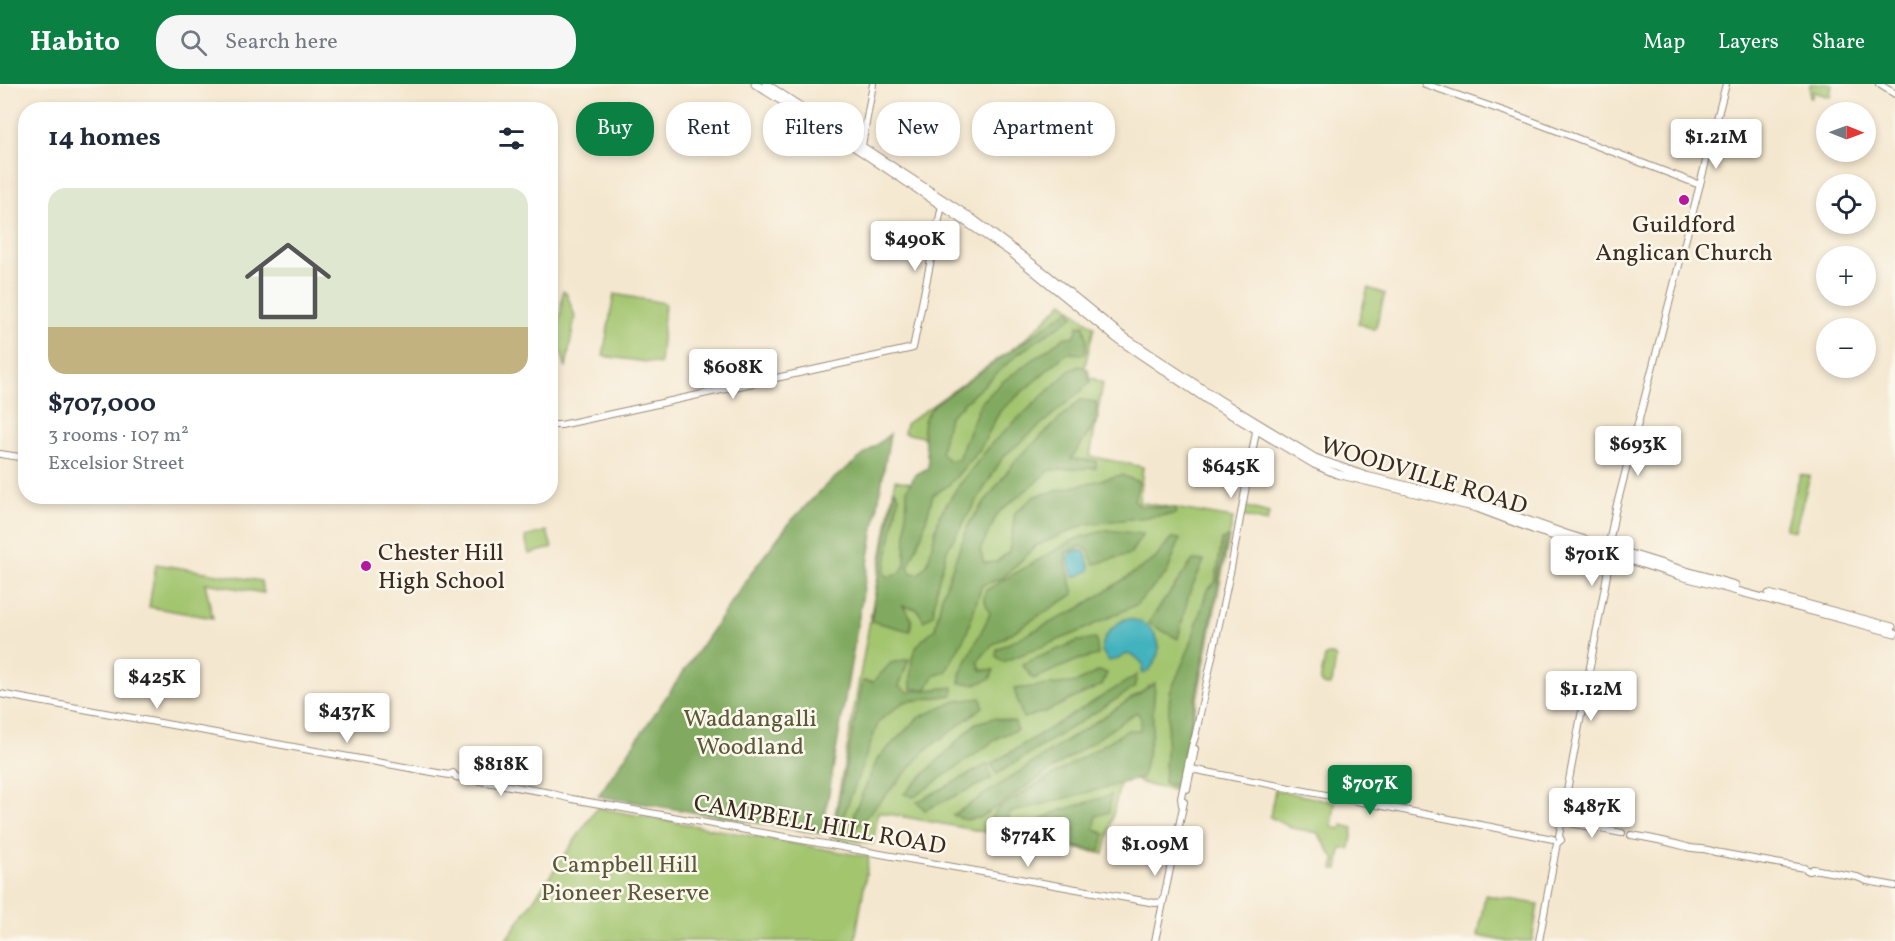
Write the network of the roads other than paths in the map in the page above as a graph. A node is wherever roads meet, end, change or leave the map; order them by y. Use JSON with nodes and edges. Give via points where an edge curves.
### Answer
{"nodes":[{"id":1,"x":755,"y":84,"type":"edge"},
{"id":2,"x":766,"y":84,"type":"edge"},
{"id":3,"x":873,"y":84,"type":"edge"},
{"id":4,"x":1425,"y":84,"type":"edge"},
{"id":5,"x":1726,"y":84,"type":"edge"},
{"id":6,"x":1879,"y":84,"type":"edge"},
{"id":7,"x":1895,"y":94,"type":"edge"},
{"id":8,"x":784,"y":102,"type":"edge"},
{"id":9,"x":792,"y":102,"type":"edge"},
{"id":10,"x":864,"y":138,"type":"edge"},
{"id":11,"x":864,"y":151,"type":"edge"},
{"id":12,"x":864,"y":151,"type":"edge"},
{"id":13,"x":1700,"y":185,"type":"junction"},
{"id":14,"x":942,"y":205,"type":"junction"},
{"id":15,"x":1059,"y":288,"type":"junction"},
{"id":16,"x":558,"y":425,"type":"edge"},
{"id":17,"x":1257,"y":426,"type":"junction"},
{"id":18,"x":0,"y":454,"type":"edge"},
{"id":19,"x":18,"y":457,"type":"edge"},
{"id":20,"x":1609,"y":550,"type":"junction"},
{"id":21,"x":1895,"y":630,"type":"edge"},
{"id":22,"x":0,"y":694,"type":"edge"},
{"id":23,"x":1195,"y":737,"type":"junction"},
{"id":24,"x":1191,"y":751,"type":"junction"},
{"id":25,"x":1191,"y":769,"type":"junction"},
{"id":26,"x":1183,"y":791,"type":"junction"},
{"id":27,"x":1182,"y":805,"type":"junction"},
{"id":28,"x":1563,"y":821,"type":"junction"},
{"id":29,"x":1556,"y":839,"type":"junction"},
{"id":30,"x":1895,"y":886,"type":"edge"},
{"id":31,"x":1162,"y":902,"type":"junction"},
{"id":32,"x":1155,"y":941,"type":"edge"},
{"id":33,"x":1539,"y":941,"type":"edge"}],
"edges":[{"from":1,"to":8,"type":"main road","name":"WOODVILLE ROAD"},
{"from":2,"to":9,"type":"main road","name":"WOODVILLE ROAD"},
{"from":3,"to":10,"type":"street"},
{"from":4,"to":13,"type":"street"},
{"from":5,"to":13,"type":"street"},
{"from":6,"to":7,"type":"street"},
{"from":11,"to":14,"type":"main road","name":"WOODVILLE ROAD"},
{"from":12,"to":15,"type":"main road","name":"WOODVILLE ROAD","via":[[973,219]]},
{"from":13,"to":20,"type":"street","via":[[1615,512]]},
{"from":14,"to":15,"type":"main road","name":"WOODVILLE ROAD"},
{"from":14,"to":16,"type":"street","via":[[914,348]]},
{"from":15,"to":17,"type":"main road","name":"WOODVILLE ROAD","via":[[1116,338],[1215,405]]},
{"from":17,"to":20,"type":"main road","name":"WOODVILLE ROAD","via":[[1314,464],[1337,474],[1477,508]]},
{"from":17,"to":23,"type":"street"},
{"from":18,"to":19,"type":"street"},
{"from":20,"to":21,"type":"main road","name":"WOODVILLE ROAD","via":[[1677,575]]},
{"from":20,"to":28,"type":"street"},
{"from":22,"to":31,"type":"street","name":"CAMPBELL HILL ROAD"},
{"from":23,"to":24,"type":"street"},
{"from":23,"to":25,"type":"street"},
{"from":24,"to":25,"type":"street"},
{"from":24,"to":26,"type":"street"},
{"from":25,"to":26,"type":"street"},
{"from":25,"to":27,"type":"street"},
{"from":25,"to":29,"type":"street"},
{"from":26,"to":27,"type":"street"},
{"from":27,"to":31,"type":"street"},
{"from":28,"to":29,"type":"street"},
{"from":28,"to":30,"type":"street","via":[[1622,833],[1628,830],[1631,835]]},
{"from":29,"to":33,"type":"street"},
{"from":31,"to":32,"type":"street"}]}
